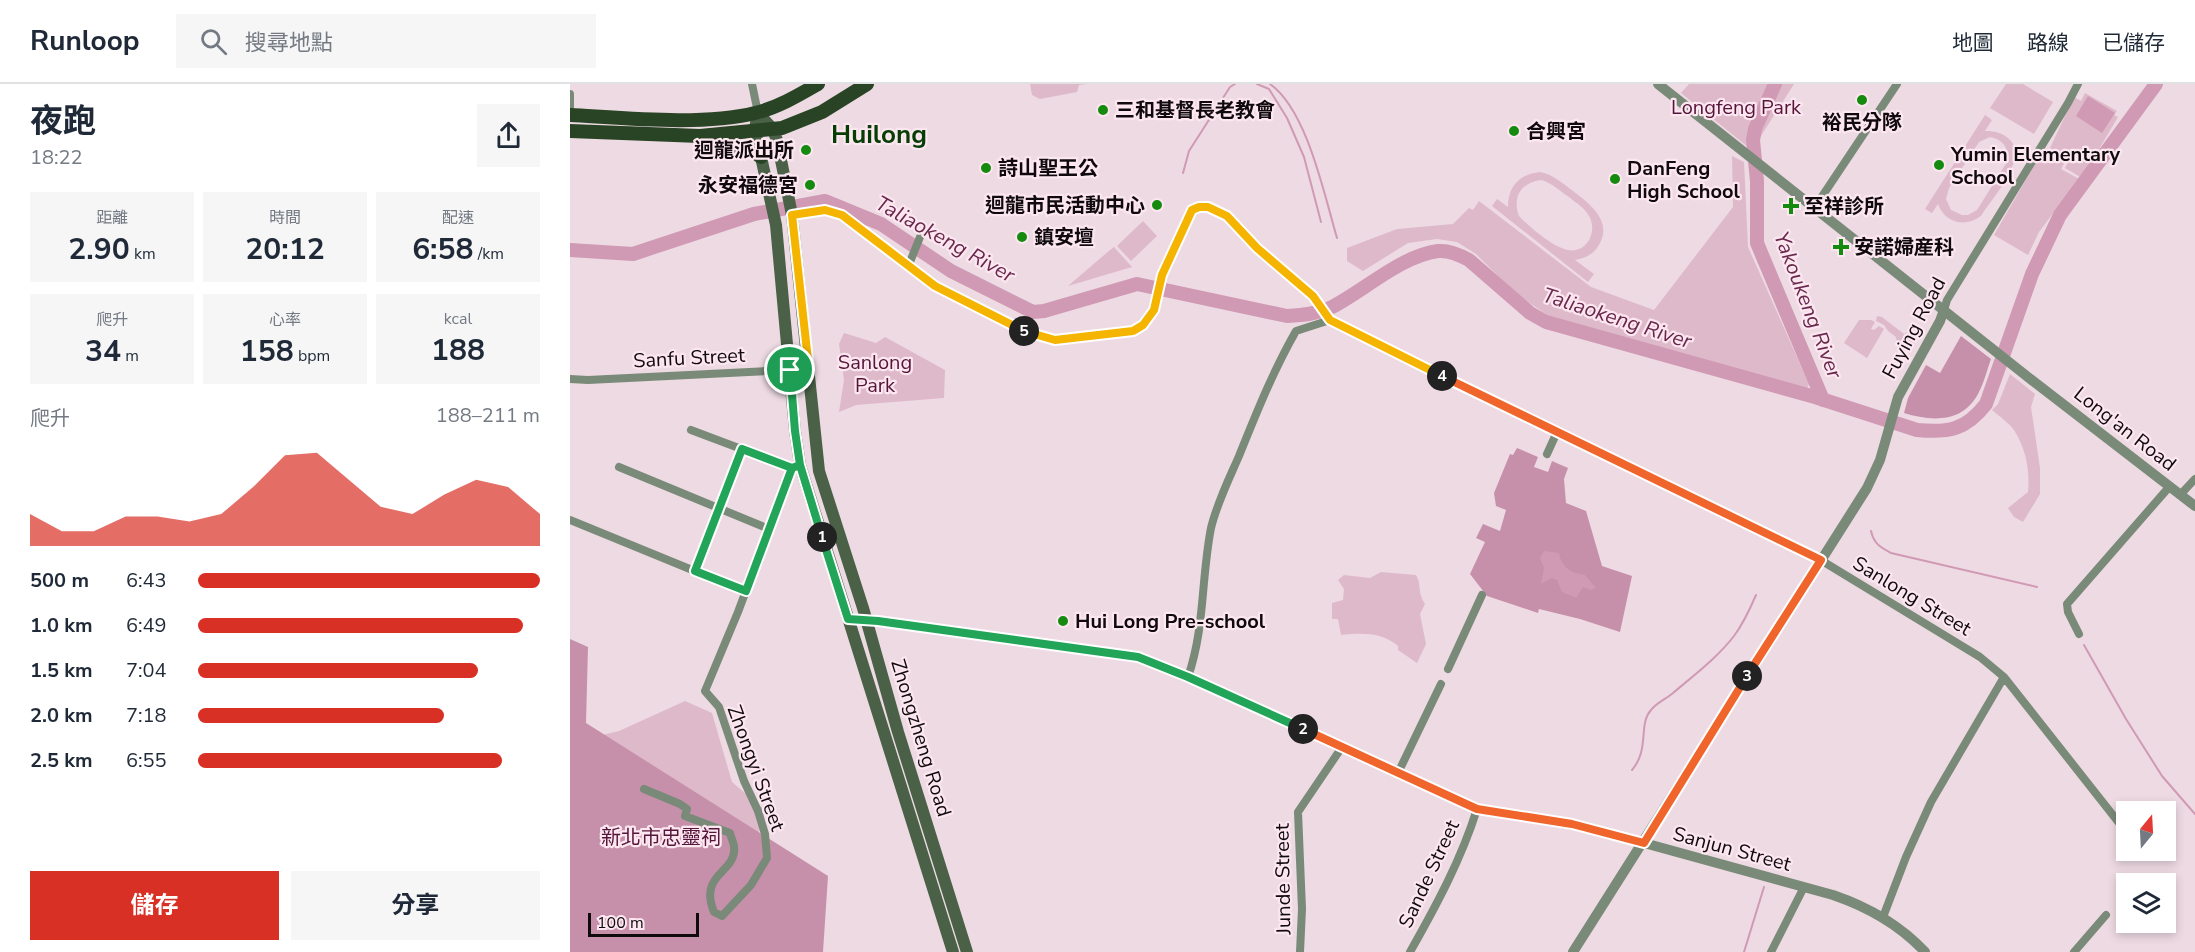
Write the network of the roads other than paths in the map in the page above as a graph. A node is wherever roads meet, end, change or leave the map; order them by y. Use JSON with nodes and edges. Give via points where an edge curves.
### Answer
{"nodes":[{"id":1,"x":752,"y":84,"type":"edge"},
{"id":2,"x":818,"y":84,"type":"edge"},
{"id":3,"x":867,"y":84,"type":"edge"},
{"id":4,"x":1658,"y":84,"type":"edge"},
{"id":5,"x":1898,"y":84,"type":"edge"},
{"id":6,"x":2078,"y":84,"type":"edge"},
{"id":7,"x":570,"y":94,"type":"edge"},
{"id":8,"x":757,"y":108,"type":"junction"},
{"id":9,"x":570,"y":115,"type":"edge"},
{"id":10,"x":772,"y":128,"type":"junction"},
{"id":11,"x":755,"y":130,"type":"junction"},
{"id":12,"x":570,"y":131,"type":"edge"},
{"id":13,"x":668,"y":135,"type":"junction"},
{"id":14,"x":761,"y":157,"type":"junction"},
{"id":15,"x":1815,"y":207,"type":"junction"},
{"id":16,"x":792,"y":215,"type":"junction"},
{"id":17,"x":920,"y":237,"type":"dead end"},
{"id":18,"x":908,"y":267,"type":"junction"},
{"id":19,"x":1944,"y":310,"type":"junction"},
{"id":20,"x":1328,"y":318,"type":"junction"},
{"id":21,"x":809,"y":369,"type":"junction"},
{"id":22,"x":790,"y":370,"type":"junction"},
{"id":23,"x":570,"y":379,"type":"edge"},
{"id":24,"x":691,"y":430,"type":"dead end"},
{"id":25,"x":1557,"y":432,"type":"junction"},
{"id":26,"x":742,"y":449,"type":"junction"},
{"id":27,"x":1547,"y":454,"type":"dead end"},
{"id":28,"x":818,"y":462,"type":"junction"},
{"id":29,"x":796,"y":466,"type":"junction"},
{"id":30,"x":619,"y":467,"type":"dead end"},
{"id":31,"x":2195,"y":479,"type":"edge"},
{"id":32,"x":2170,"y":486,"type":"junction"},
{"id":33,"x":2180,"y":495,"type":"junction"},
{"id":34,"x":2195,"y":506,"type":"edge"},
{"id":35,"x":719,"y":509,"type":"junction"},
{"id":36,"x":570,"y":520,"type":"edge"},
{"id":37,"x":769,"y":529,"type":"junction"},
{"id":38,"x":1821,"y":560,"type":"junction"},
{"id":39,"x":695,"y":571,"type":"junction"},
{"id":40,"x":746,"y":591,"type":"junction"},
{"id":41,"x":1482,"y":595,"type":"dead end"},
{"id":42,"x":848,"y":619,"type":"junction"},
{"id":43,"x":866,"y":620,"type":"junction"},
{"id":44,"x":2079,"y":634,"type":"dead end"},
{"id":45,"x":1448,"y":669,"type":"dead end"},
{"id":46,"x":1188,"y":677,"type":"junction"},
{"id":47,"x":2004,"y":677,"type":"junction"},
{"id":48,"x":1441,"y":684,"type":"dead end"},
{"id":49,"x":1342,"y":747,"type":"junction"},
{"id":50,"x":1398,"y":773,"type":"junction"},
{"id":51,"x":644,"y":789,"type":"dead end"},
{"id":52,"x":1477,"y":809,"type":"junction"},
{"id":53,"x":2116,"y":819,"type":"edge"},
{"id":54,"x":1644,"y":843,"type":"junction"},
{"id":55,"x":1804,"y":887,"type":"junction"},
{"id":56,"x":2106,"y":915,"type":"dead end"},
{"id":57,"x":1883,"y":917,"type":"junction"},
{"id":58,"x":953,"y":952,"type":"edge"},
{"id":59,"x":967,"y":952,"type":"edge"},
{"id":60,"x":1300,"y":952,"type":"edge"},
{"id":61,"x":1410,"y":952,"type":"edge"},
{"id":62,"x":1573,"y":952,"type":"edge"},
{"id":63,"x":1771,"y":952,"type":"edge"},
{"id":64,"x":1925,"y":952,"type":"edge"},
{"id":65,"x":2074,"y":952,"type":"edge"}],
"edges":[{"from":1,"to":8,"type":"street"},
{"from":2,"to":8,"type":"main road","via":[[780,104]]},
{"from":3,"to":10,"type":"main road","via":[[822,112],[782,128]]},
{"from":4,"to":15,"type":"street"},
{"from":5,"to":15,"type":"street"},
{"from":6,"to":19,"type":"street","name":"Fuying Road"},
{"from":7,"to":9,"type":"street"},
{"from":8,"to":9,"type":"main road","via":[[730,117]]},
{"from":8,"to":10,"type":"main road"},
{"from":8,"to":11,"type":"main road"},
{"from":10,"to":11,"type":"main road"},
{"from":10,"to":16,"type":"main road","name":"Zhongzheng Road"},
{"from":11,"to":13,"type":"main road","via":[[709,136]]},
{"from":11,"to":14,"type":"main road"},
{"from":12,"to":13,"type":"main road"},
{"from":13,"to":14,"type":"main road","via":[[741,146]]},
{"from":14,"to":22,"type":"main road","name":"Zhongzheng Road","via":[[775,217]]},
{"from":15,"to":19,"type":"street"},
{"from":16,"to":18,"type":"street","via":[[825,210],[842,215]]},
{"from":16,"to":21,"type":"main road","name":"Zhongzheng Road"},
{"from":17,"to":18,"type":"street"},
{"from":18,"to":20,"type":"street","via":[[935,286],[1030,334],[1055,340],[1133,331],[1150,318],[1162,275],[1192,210],[1208,207],[1236,224],[1257,248],[1313,296]]},
{"from":19,"to":32,"type":"street","name":"Long'an Road"},
{"from":19,"to":38,"type":"street","name":"Fuying Road","via":[[1894,405],[1876,472]]},
{"from":20,"to":25,"type":"street","name":"Sanlong Street"},
{"from":20,"to":46,"type":"street","via":[[1296,331],[1220,499],[1204,573],[1198,645]]},
{"from":21,"to":22,"type":"street","name":"Sanfu Street"},
{"from":21,"to":28,"type":"main road","name":"Zhongzheng Road"},
{"from":22,"to":23,"type":"street","name":"Sanfu Street"},
{"from":22,"to":29,"type":"main road","name":"Zhongzheng Road"},
{"from":24,"to":26,"type":"street"},
{"from":25,"to":27,"type":"street"},
{"from":25,"to":38,"type":"street","name":"Sanlong Street"},
{"from":26,"to":29,"type":"street"},
{"from":26,"to":35,"type":"street"},
{"from":28,"to":29,"type":"main road"},
{"from":28,"to":43,"type":"main road","name":"Zhongzheng Road"},
{"from":29,"to":37,"type":"street","name":"Zhongyi Street"},
{"from":29,"to":42,"type":"main road","name":"Zhongzheng Road"},
{"from":30,"to":35,"type":"street"},
{"from":31,"to":33,"type":"street"},
{"from":32,"to":33,"type":"street","name":"Long'an Road"},
{"from":32,"to":44,"type":"street","via":[[2067,604]]},
{"from":33,"to":34,"type":"street","name":"Long'an Road"},
{"from":35,"to":37,"type":"street"},
{"from":35,"to":39,"type":"street"},
{"from":36,"to":39,"type":"street"},
{"from":37,"to":40,"type":"street","name":"Zhongyi Street"},
{"from":38,"to":47,"type":"street","name":"Sanlong Street","via":[[1980,657]]},
{"from":38,"to":54,"type":"street","name":"Fuying Road"},
{"from":39,"to":40,"type":"street"},
{"from":40,"to":51,"type":"street","name":"Zhongyi Street","via":[[705,692],[719,707],[765,834],[767,858],[751,885],[722,916],[714,912],[709,901],[710,888],[735,849],[730,833],[685,816],[687,809],[680,804]]},
{"from":41,"to":45,"type":"street"},
{"from":42,"to":43,"type":"main road"},
{"from":42,"to":58,"type":"main road","name":"Zhongzheng Road"},
{"from":43,"to":46,"type":"street","name":"Sanjun Street","via":[[1138,657]]},
{"from":43,"to":59,"type":"main road","name":"Zhongzheng Road"},
{"from":46,"to":49,"type":"street","name":"Sanjun Street"},
{"from":47,"to":53,"type":"street","name":"Sanlong Street"},
{"from":47,"to":57,"type":"street","via":[[1931,802]]},
{"from":48,"to":50,"type":"street"},
{"from":49,"to":50,"type":"street","name":"Sanjun Street"},
{"from":49,"to":60,"type":"street","name":"Junde Street","via":[[1298,812]]},
{"from":50,"to":52,"type":"street","name":"Sanjun Street"},
{"from":52,"to":54,"type":"street","name":"Sanjun Street","via":[[1572,824]]},
{"from":52,"to":61,"type":"street","name":"Sande Street","via":[[1466,842]]},
{"from":54,"to":55,"type":"street","name":"Sanjun Street"},
{"from":54,"to":62,"type":"street","name":"Fuying Road"},
{"from":55,"to":57,"type":"street","name":"Sanjun Street","via":[[1858,904]]},
{"from":55,"to":63,"type":"street"},
{"from":56,"to":65,"type":"street"},
{"from":57,"to":64,"type":"street","name":"Sanjun Street"}]}
